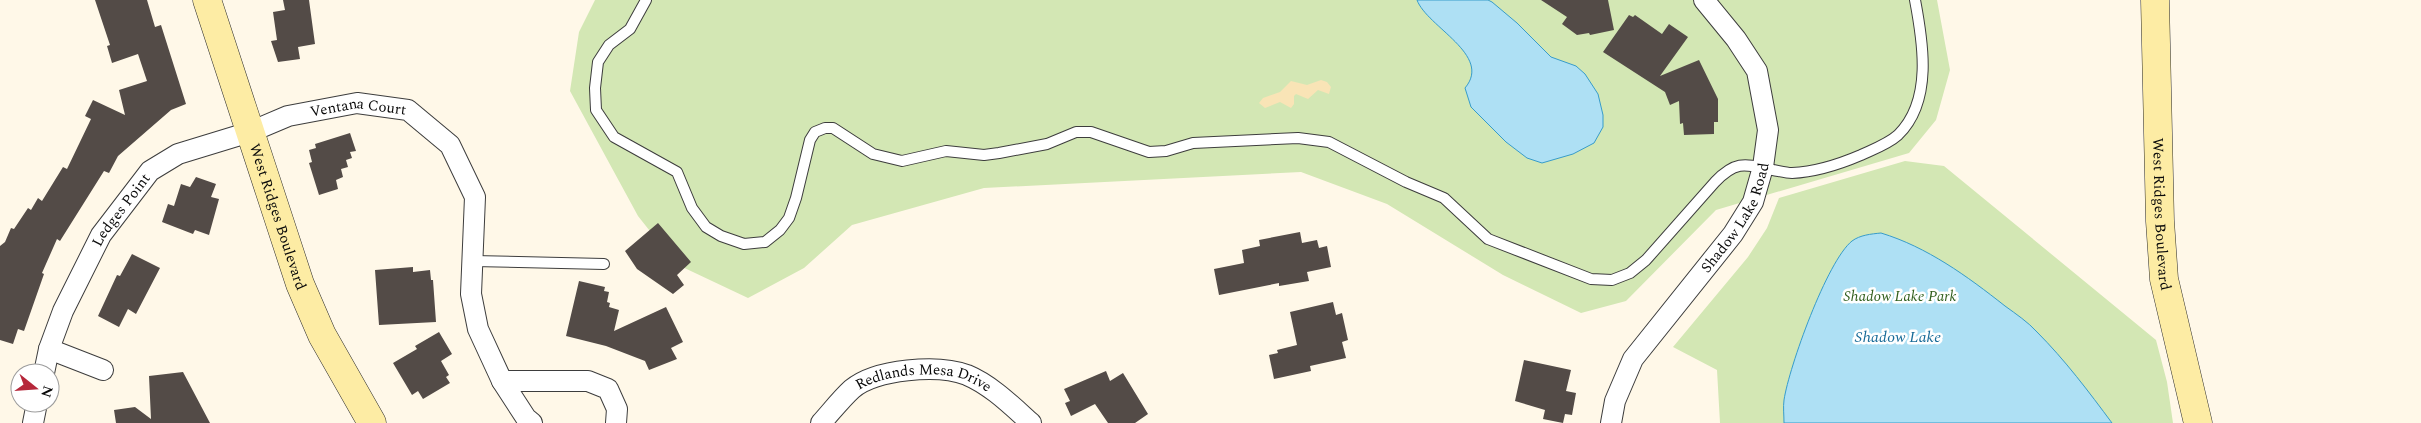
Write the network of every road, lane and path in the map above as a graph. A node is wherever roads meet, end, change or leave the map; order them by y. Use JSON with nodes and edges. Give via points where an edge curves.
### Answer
{"nodes":[{"id":1,"x":207,"y":0,"type":"edge"},
{"id":2,"x":646,"y":0,"type":"edge"},
{"id":3,"x":1704,"y":0,"type":"edge"},
{"id":4,"x":1915,"y":0,"type":"edge"},
{"id":5,"x":2155,"y":0,"type":"edge"},
{"id":6,"x":250,"y":132,"type":"junction"},
{"id":7,"x":1763,"y":167,"type":"junction"},
{"id":8,"x":473,"y":261,"type":"junction"},
{"id":9,"x":604,"y":264,"type":"dead end"},
{"id":10,"x":50,"y":349,"type":"junction"},
{"id":11,"x":46,"y":363,"type":"edge"},
{"id":12,"x":103,"y":370,"type":"dead end"},
{"id":13,"x":502,"y":381,"type":"junction"},
{"id":14,"x":372,"y":423,"type":"edge"},
{"id":15,"x":532,"y":423,"type":"edge"},
{"id":16,"x":616,"y":423,"type":"edge"},
{"id":17,"x":821,"y":423,"type":"edge"},
{"id":18,"x":1031,"y":423,"type":"edge"},
{"id":19,"x":1611,"y":423,"type":"edge"},
{"id":20,"x":2198,"y":423,"type":"edge"}],
"edges":[{"from":1,"to":6,"type":"street","name":"West Ridges Boulevard"},
{"from":2,"to":7,"type":"lane","via":[[630,29],[609,45],[598,62],[596,110],[614,137],[677,172],[692,208],[706,227],[744,244],[765,242],[789,218],[810,140],[815,132],[825,128],[833,128],[873,154],[902,161],[946,151],[984,155],[999,153],[1047,144],[1076,132],[1091,132],[1149,152],[1193,143],[1298,138],[1329,142],[1444,198],[1488,239],[1590,279],[1612,280],[1630,273],[1646,260],[1724,172],[1740,164]]},
{"from":3,"to":7,"type":"street","name":"Shadow Lake Road","via":[[1757,71],[1768,130]]},
{"from":4,"to":7,"type":"lane","via":[[1921,34],[1921,83],[1909,119],[1898,134],[1879,147],[1841,164],[1790,173]]},
{"from":5,"to":20,"type":"street","name":"West Ridges Boulevard","via":[[2164,279]]},
{"from":6,"to":8,"type":"street","name":"Ventana Court","via":[[288,116],[357,103],[408,110],[450,145],[475,197]]},
{"from":6,"to":10,"type":"street","name":"Ledges Point","via":[[193,148],[150,171],[102,236],[64,311]]},
{"from":6,"to":14,"type":"street","name":"West Ridges Boulevard","via":[[312,315]]},
{"from":7,"to":19,"type":"street","name":"Shadow Lake Road","via":[[1753,202],[1733,234],[1633,360],[1615,400]]},
{"from":8,"to":9,"type":"lane"},
{"from":8,"to":13,"type":"street","name":"Ventana Court","via":[[471,294],[478,329]]},
{"from":10,"to":11,"type":"street","name":"Ledges Point"},
{"from":10,"to":12,"type":"street"},
{"from":13,"to":15,"type":"street","name":"Ventana Court"},
{"from":13,"to":16,"type":"street","via":[[588,380],[608,389],[617,409]]},
{"from":17,"to":18,"type":"street","name":"Redlands Mesa Drive","via":[[854,388],[891,371],[929,369],[966,375],[997,393]]}]}
